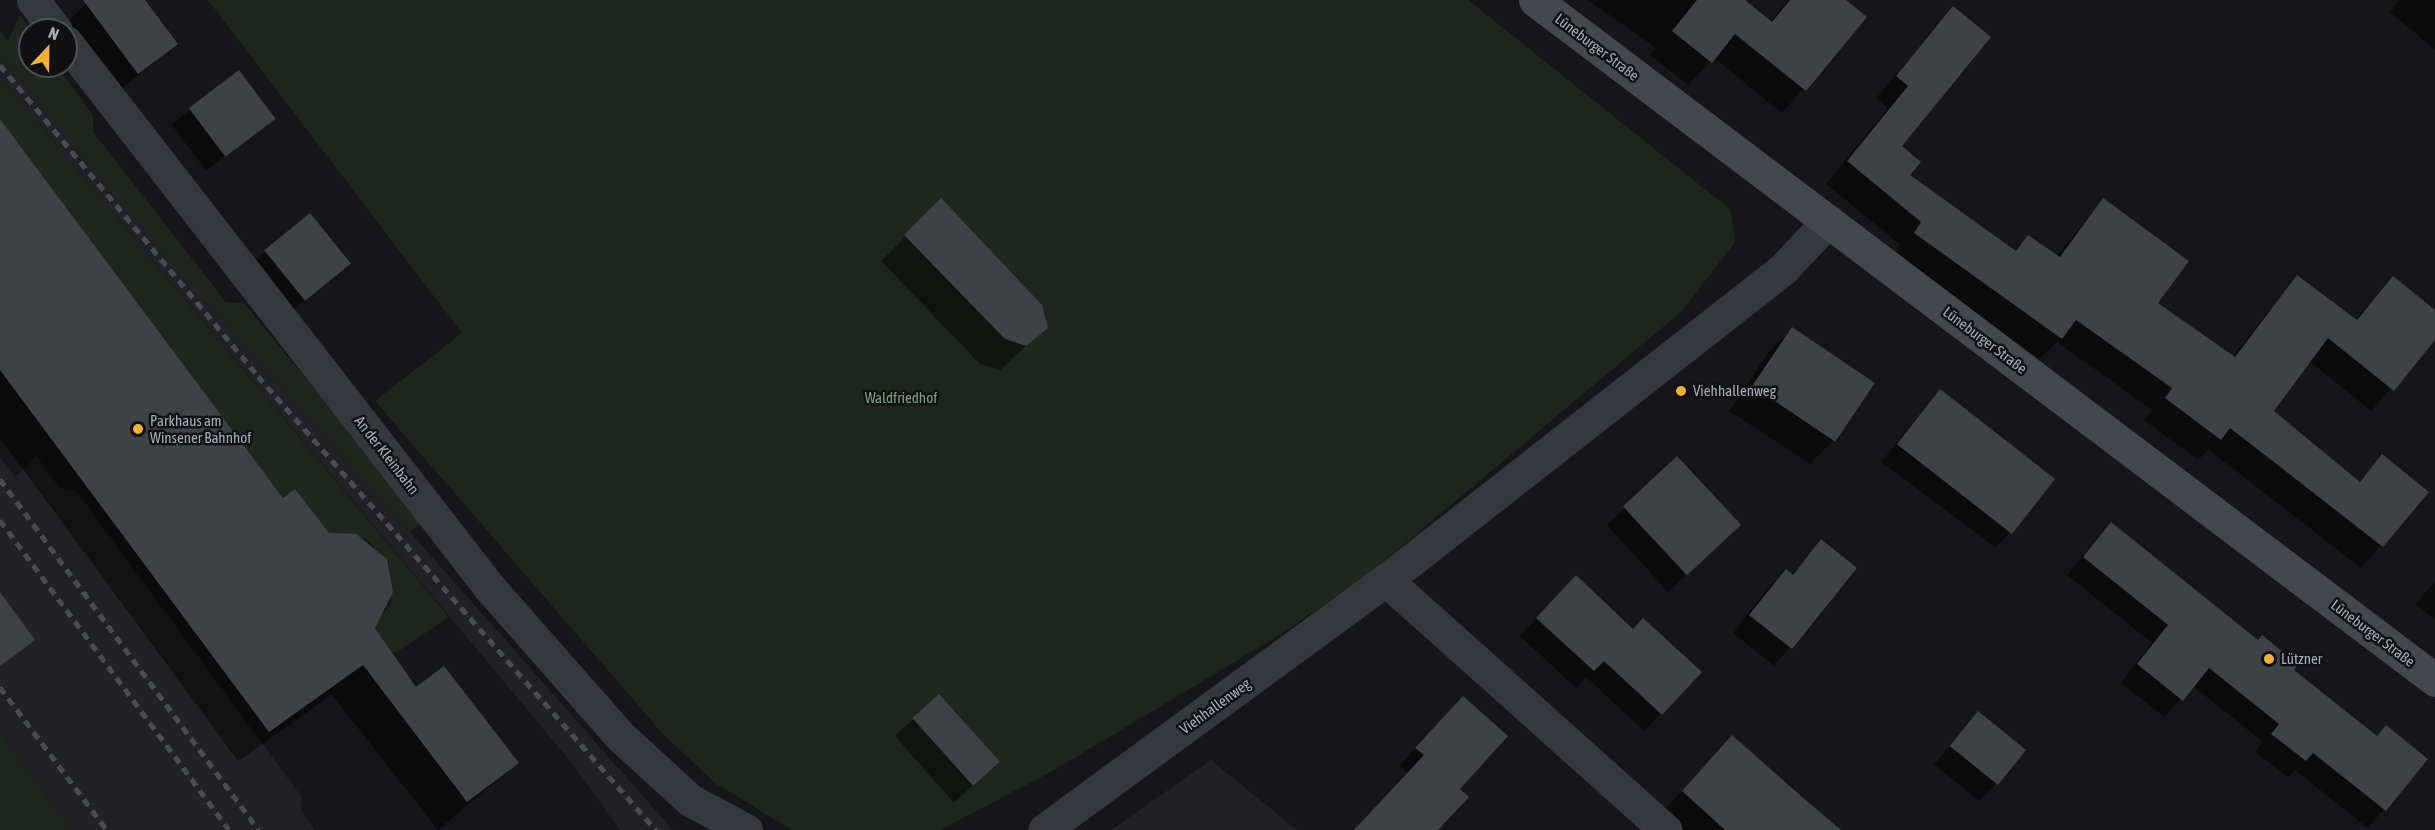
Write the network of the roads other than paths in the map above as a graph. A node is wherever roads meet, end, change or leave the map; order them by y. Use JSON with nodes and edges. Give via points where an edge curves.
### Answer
{"nodes":[{"id":1,"x":33,"y":0,"type":"edge"},
{"id":2,"x":1535,"y":0,"type":"edge"},
{"id":3,"x":47,"y":18,"type":"edge"},
{"id":4,"x":78,"y":57,"type":"edge"},
{"id":5,"x":1828,"y":221,"type":"junction"},
{"id":6,"x":1386,"y":580,"type":"junction"},
{"id":7,"x":2435,"y":680,"type":"edge"},
{"id":8,"x":746,"y":830,"type":"edge"},
{"id":9,"x":1044,"y":830,"type":"edge"},
{"id":10,"x":1666,"y":830,"type":"edge"}],
"edges":[{"from":1,"to":3,"type":"street"},
{"from":2,"to":5,"type":"main road","name":"Lüneburger Straße"},
{"from":4,"to":8,"type":"street","name":"An der Kleinbahn","via":[[490,588],[619,735],[690,800]]},
{"from":5,"to":6,"type":"street","name":"Viehhallenweg","via":[[1783,269]]},
{"from":5,"to":7,"type":"main road","name":"Lüneburger Straße"},
{"from":6,"to":9,"type":"street","name":"Viehhallenweg"},
{"from":6,"to":10,"type":"street"}]}
